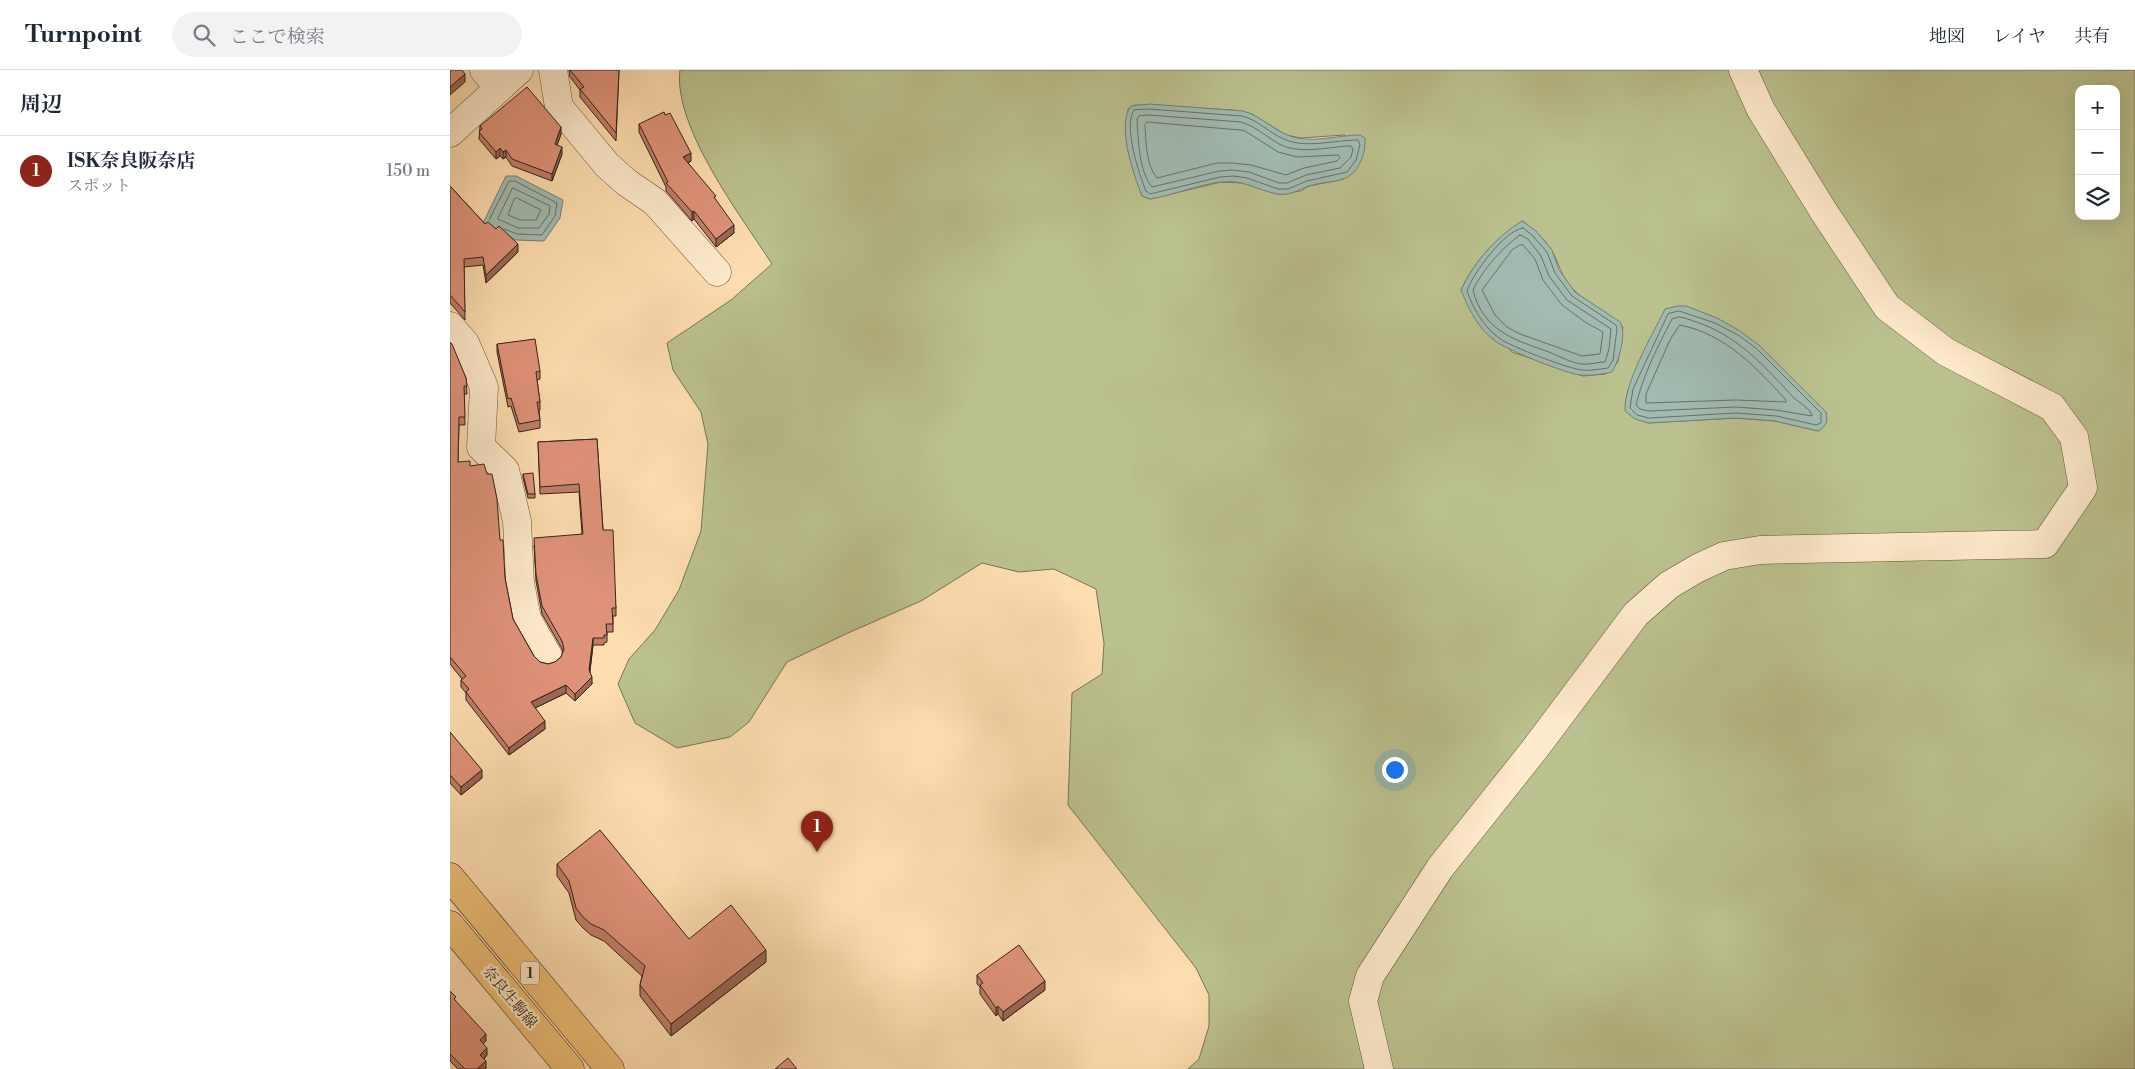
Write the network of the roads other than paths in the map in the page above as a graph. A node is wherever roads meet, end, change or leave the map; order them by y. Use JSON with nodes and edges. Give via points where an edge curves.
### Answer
{"nodes":[{"id":1,"x":519,"y":70,"type":"edge"},
{"id":2,"x":553,"y":70,"type":"edge"},
{"id":3,"x":1743,"y":70,"type":"edge"},
{"id":4,"x":491,"y":79,"type":"edge"},
{"id":5,"x":450,"y":133,"type":"edge"},
{"id":6,"x":717,"y":272,"type":"dead end"},
{"id":7,"x":450,"y":326,"type":"edge"},
{"id":8,"x":548,"y":656,"type":"dead end"},
{"id":9,"x":450,"y":877,"type":"edge"},
{"id":10,"x":450,"y":925,"type":"edge"},
{"id":11,"x":570,"y":1069,"type":"edge"},
{"id":12,"x":610,"y":1069,"type":"edge"},
{"id":13,"x":1379,"y":1069,"type":"edge"}],
"edges":[{"from":1,"to":4,"type":"street"},
{"from":2,"to":6,"type":"street","via":[[559,107],[607,165],[655,202]]},
{"from":3,"to":13,"type":"street","via":[[1766,118],[1887,307],[1946,352],[2052,407],[2074,437],[2083,488],[2044,544],[1760,550],[1724,556],[1669,585],[1636,614],[1440,868],[1370,976],[1363,1001]]},
{"from":4,"to":5,"type":"street"},
{"from":7,"to":8,"type":"street","via":[[466,343],[484,387],[481,447],[505,470],[517,521],[520,583],[527,619]]},
{"from":9,"to":12,"type":"main road","name":"奈良生駒線","number":"1"},
{"from":10,"to":11,"type":"main road","name":"奈良生駒線","number":"1"}]}
